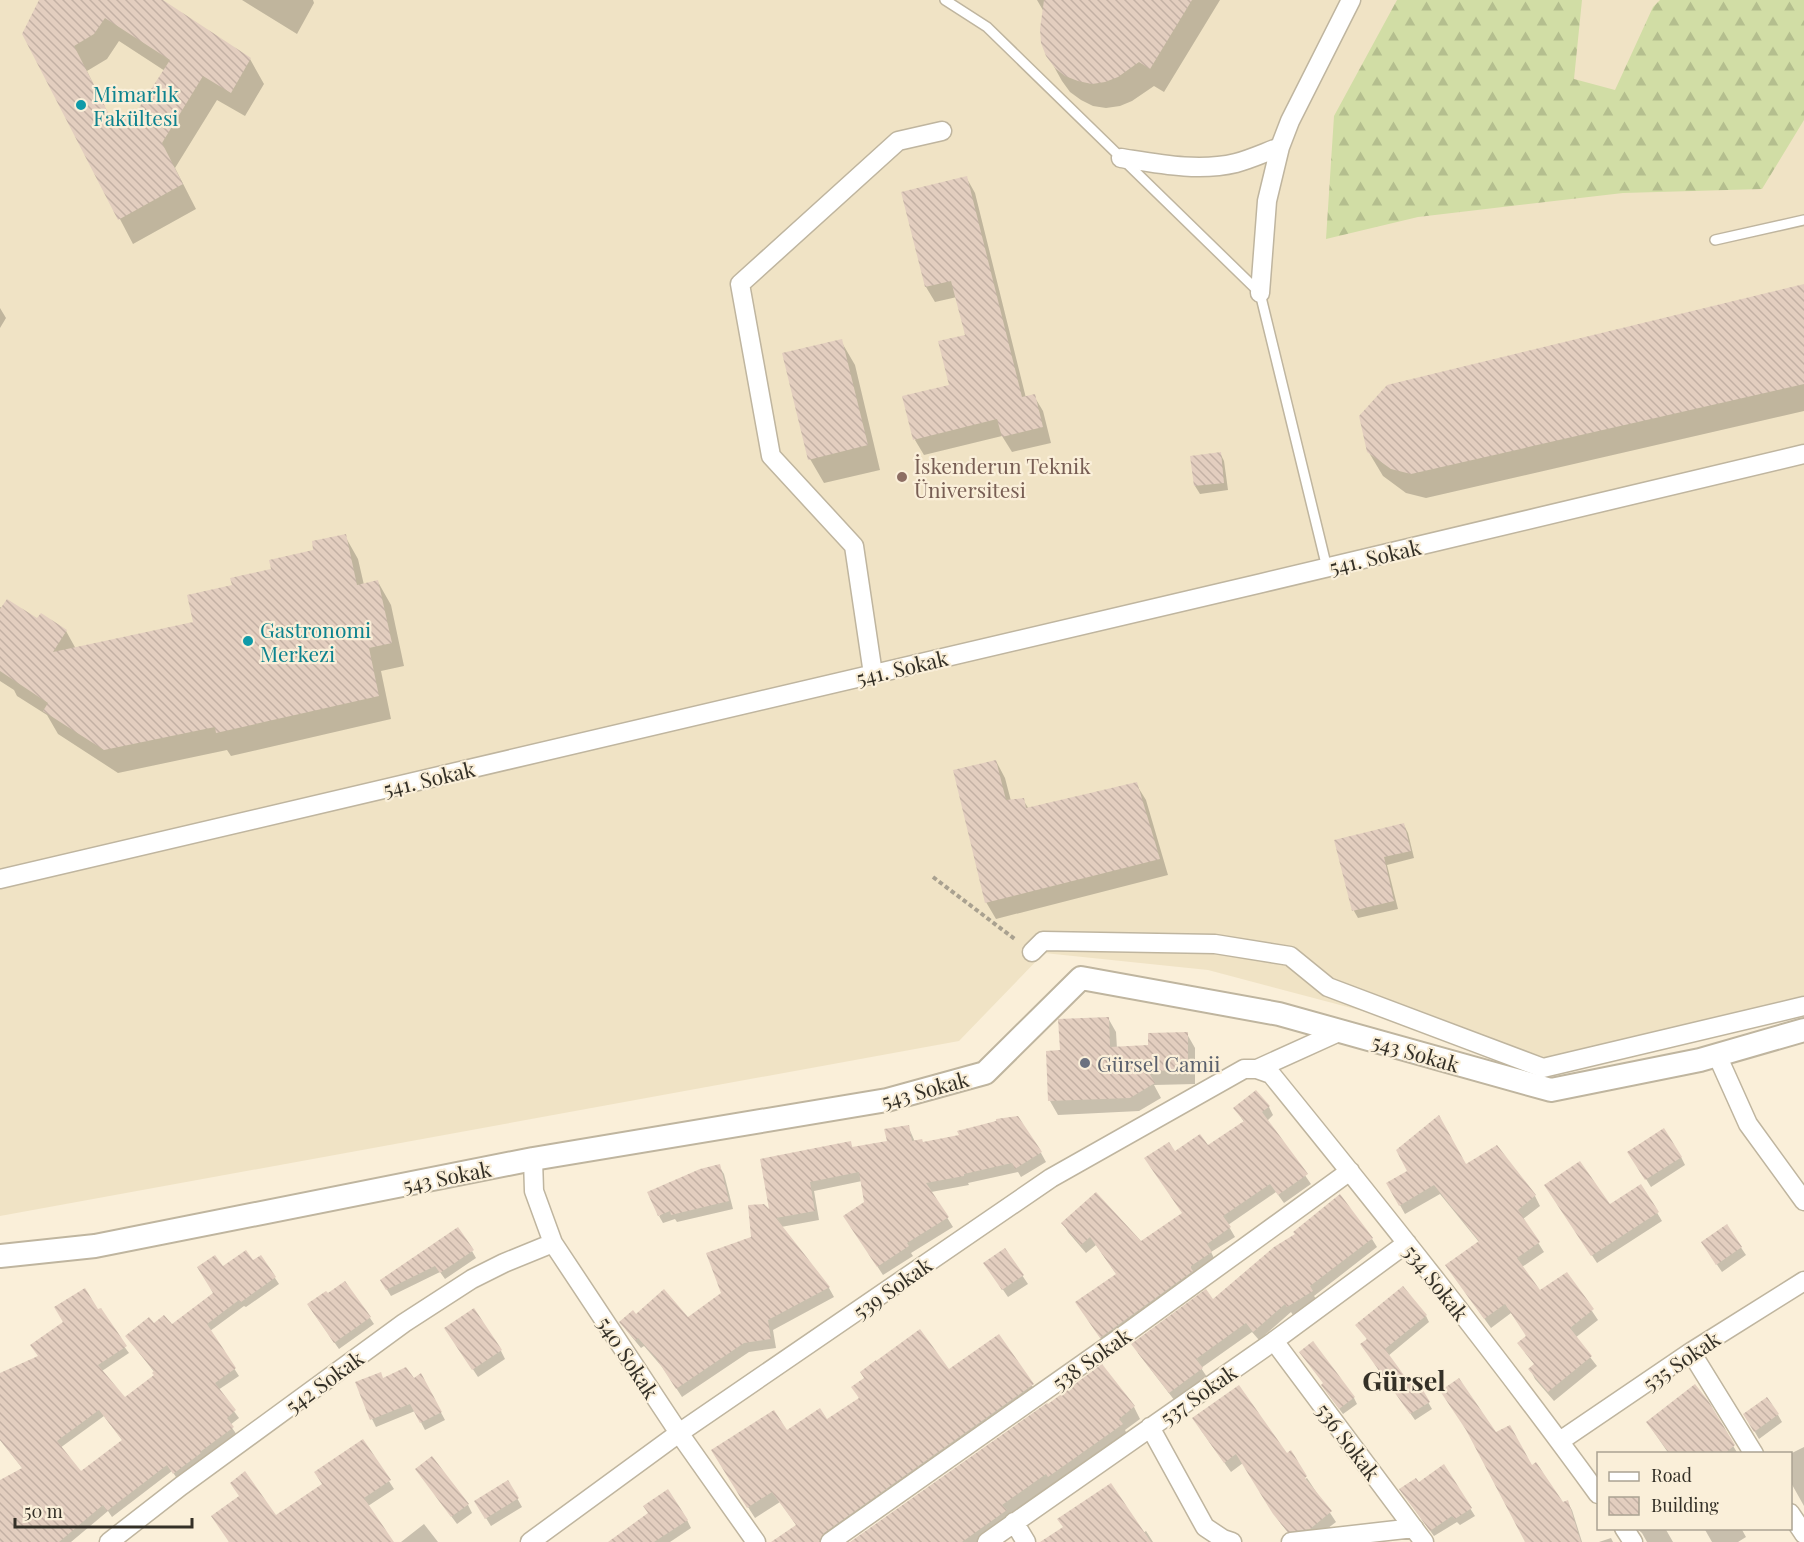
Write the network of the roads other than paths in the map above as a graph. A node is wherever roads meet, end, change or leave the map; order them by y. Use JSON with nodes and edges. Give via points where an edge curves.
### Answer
{"nodes":[{"id":1,"x":945,"y":0,"type":"edge"},
{"id":2,"x":1351,"y":0,"type":"edge"},
{"id":3,"x":942,"y":130,"type":"dead end"},
{"id":4,"x":1280,"y":147,"type":"junction"},
{"id":5,"x":1121,"y":158,"type":"junction"},
{"id":6,"x":1804,"y":220,"type":"edge"},
{"id":7,"x":1715,"y":240,"type":"dead end"},
{"id":8,"x":1260,"y":293,"type":"junction"},
{"id":9,"x":1804,"y":454,"type":"edge"},
{"id":10,"x":1327,"y":568,"type":"junction"},
{"id":11,"x":873,"y":674,"type":"junction"},
{"id":12,"x":0,"y":879,"type":"edge"},
{"id":13,"x":1032,"y":952,"type":"road end"},
{"id":14,"x":1804,"y":1006,"type":"edge"},
{"id":15,"x":1804,"y":1030,"type":"edge"},
{"id":16,"x":1341,"y":1031,"type":"junction"},
{"id":17,"x":1717,"y":1055,"type":"junction"},
{"id":18,"x":1264,"y":1072,"type":"junction"},
{"id":19,"x":533,"y":1158,"type":"junction"},
{"id":20,"x":1350,"y":1171,"type":"junction"},
{"id":21,"x":1804,"y":1201,"type":"edge"},
{"id":22,"x":553,"y":1243,"type":"junction"},
{"id":23,"x":1407,"y":1243,"type":"junction"},
{"id":24,"x":0,"y":1256,"type":"edge"},
{"id":25,"x":1804,"y":1281,"type":"edge"},
{"id":26,"x":1274,"y":1341,"type":"junction"},
{"id":27,"x":1691,"y":1352,"type":"junction"},
{"id":28,"x":1150,"y":1427,"type":"junction"},
{"id":29,"x":679,"y":1433,"type":"junction"},
{"id":30,"x":1560,"y":1441,"type":"junction"},
{"id":31,"x":1753,"y":1452,"type":"edge"},
{"id":32,"x":1597,"y":1491,"type":"edge"},
{"id":33,"x":1792,"y":1515,"type":"edge"},
{"id":34,"x":1014,"y":1522,"type":"junction"},
{"id":35,"x":1804,"y":1534,"type":"edge"},
{"id":36,"x":1419,"y":1535,"type":"edge"},
{"id":37,"x":109,"y":1542,"type":"edge"},
{"id":38,"x":530,"y":1542,"type":"edge"},
{"id":39,"x":756,"y":1542,"type":"edge"},
{"id":40,"x":830,"y":1542,"type":"edge"},
{"id":41,"x":987,"y":1542,"type":"edge"},
{"id":42,"x":1026,"y":1542,"type":"edge"},
{"id":43,"x":1232,"y":1542,"type":"edge"},
{"id":44,"x":1291,"y":1542,"type":"edge"}],
"edges":[{"from":1,"to":5,"type":"lane","via":[[987,27]]},
{"from":2,"to":4,"type":"street"},
{"from":3,"to":11,"type":"street","via":[[898,141],[740,284],[771,456],[854,546]]},
{"from":4,"to":5,"type":"street","via":[[1236,163],[1200,167]]},
{"from":4,"to":8,"type":"street","via":[[1267,201]]},
{"from":5,"to":8,"type":"lane"},
{"from":6,"to":7,"type":"lane"},
{"from":8,"to":10,"type":"lane"},
{"from":9,"to":10,"type":"street","name":"541. Sokak"},
{"from":10,"to":11,"type":"street","name":"541. Sokak"},
{"from":11,"to":12,"type":"street","name":"541. Sokak"},
{"from":13,"to":14,"type":"street","via":[[1043,940],[1215,944],[1290,956],[1328,987],[1543,1068]]},
{"from":15,"to":17,"type":"street","name":"543 Sokak"},
{"from":16,"to":17,"type":"street","name":"543 Sokak","via":[[1551,1090]]},
{"from":16,"to":18,"type":"street","name":"539 Sokak"},
{"from":16,"to":19,"type":"street","name":"543 Sokak","via":[[1279,1014],[1081,978],[985,1073],[887,1100]]},
{"from":17,"to":21,"type":"street","via":[[1748,1124]]},
{"from":18,"to":20,"type":"street","name":"534 Sokak"},
{"from":18,"to":29,"type":"street","name":"539 Sokak","via":[[1244,1069],[1051,1178]]},
{"from":19,"to":22,"type":"street","name":"540 Sokak","via":[[534,1191]]},
{"from":19,"to":24,"type":"street","name":"543 Sokak","via":[[95,1246]]},
{"from":20,"to":23,"type":"street","name":"534 Sokak"},
{"from":20,"to":40,"type":"street","name":"538 Sokak"},
{"from":22,"to":29,"type":"street","name":"540 Sokak"},
{"from":22,"to":37,"type":"street","name":"542 Sokak","via":[[472,1279],[404,1323]]},
{"from":23,"to":26,"type":"street","name":"537 Sokak"},
{"from":23,"to":30,"type":"street","name":"534 Sokak"},
{"from":25,"to":27,"type":"street","name":"535 Sokak"},
{"from":26,"to":28,"type":"street","name":"537 Sokak"},
{"from":26,"to":36,"type":"street","name":"536 Sokak"},
{"from":27,"to":30,"type":"street","name":"535 Sokak"},
{"from":27,"to":31,"type":"street"},
{"from":28,"to":34,"type":"street","name":"537 Sokak"},
{"from":28,"to":43,"type":"street","via":[[1205,1527]]},
{"from":29,"to":38,"type":"street","name":"539 Sokak"},
{"from":29,"to":39,"type":"street","name":"540 Sokak"},
{"from":30,"to":32,"type":"street","name":"534 Sokak"},
{"from":33,"to":35,"type":"street"},
{"from":34,"to":41,"type":"street","name":"537 Sokak"},
{"from":34,"to":42,"type":"street"},
{"from":36,"to":44,"type":"street"}]}
